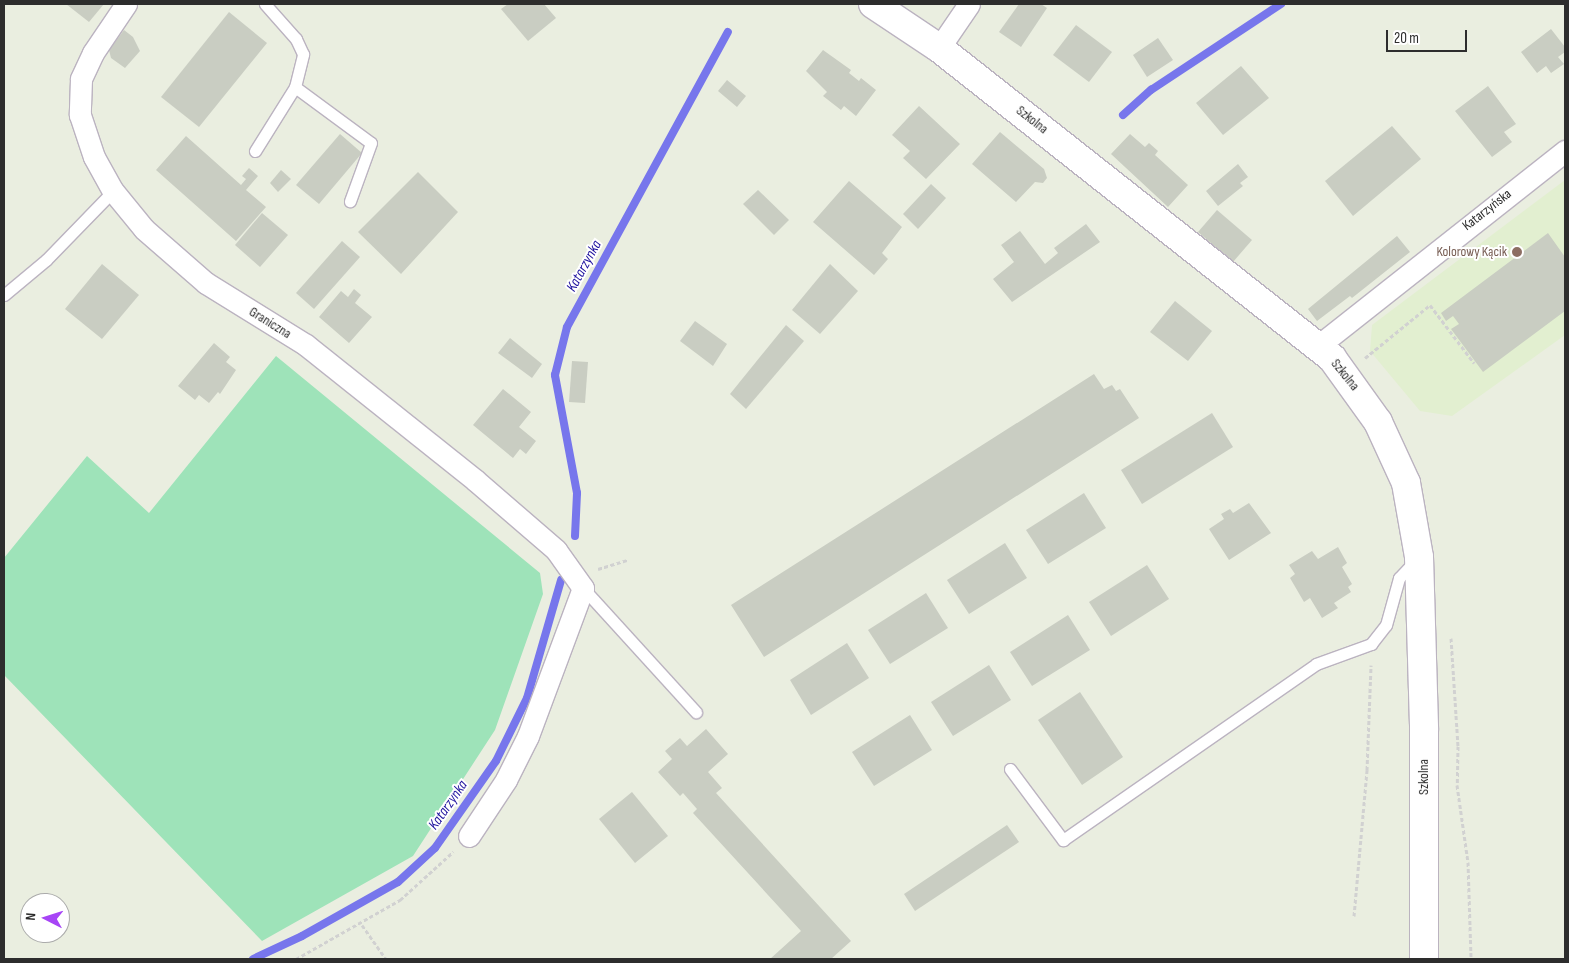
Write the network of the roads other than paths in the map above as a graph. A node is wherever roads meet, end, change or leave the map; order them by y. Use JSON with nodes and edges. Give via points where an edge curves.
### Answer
{"nodes":[{"id":1,"x":126,"y":4,"type":"edge"},
{"id":2,"x":265,"y":4,"type":"edge"},
{"id":3,"x":873,"y":4,"type":"edge"},
{"id":4,"x":969,"y":4,"type":"edge"},
{"id":5,"x":939,"y":48,"type":"junction"},
{"id":6,"x":295,"y":87,"type":"junction"},
{"id":7,"x":255,"y":151,"type":"dead end"},
{"id":8,"x":1565,"y":151,"type":"edge"},
{"id":9,"x":113,"y":192,"type":"junction"},
{"id":10,"x":350,"y":201,"type":"dead end"},
{"id":11,"x":4,"y":295,"type":"edge"},
{"id":12,"x":1318,"y":346,"type":"junction"},
{"id":13,"x":1419,"y":557,"type":"junction"},
{"id":14,"x":583,"y":588,"type":"junction"},
{"id":15,"x":696,"y":712,"type":"dead end"},
{"id":16,"x":1010,"y":769,"type":"dead end"},
{"id":17,"x":469,"y":836,"type":"road end"},
{"id":18,"x":1424,"y":959,"type":"edge"}],
"edges":[{"from":1,"to":9,"type":"street","name":"Graniczna","via":[[93,53],[81,79],[80,115],[94,157]]},
{"from":2,"to":6,"type":"lane","via":[[296,40],[302,54]]},
{"from":3,"to":5,"type":"street","name":"Szkolna"},
{"from":4,"to":5,"type":"street"},
{"from":5,"to":12,"type":"street","name":"Szkolna"},
{"from":6,"to":7,"type":"lane"},
{"from":6,"to":10,"type":"lane","via":[[371,143]]},
{"from":8,"to":12,"type":"street","name":"Katarzyńska"},
{"from":9,"to":11,"type":"lane","via":[[46,260]]},
{"from":9,"to":14,"type":"street","name":"Graniczna","via":[[144,229],[206,283],[306,345],[475,480],[556,550]]},
{"from":12,"to":13,"type":"street","name":"Szkolna","via":[[1346,372],[1378,422],[1406,483]]},
{"from":13,"to":16,"type":"lane","via":[[1399,578],[1386,625],[1372,644],[1316,664],[1063,840]]},
{"from":13,"to":18,"type":"street","name":"Szkolna","via":[[1424,730]]},
{"from":14,"to":15,"type":"lane"},
{"from":14,"to":17,"type":"street","via":[[528,736],[506,780]]}]}
